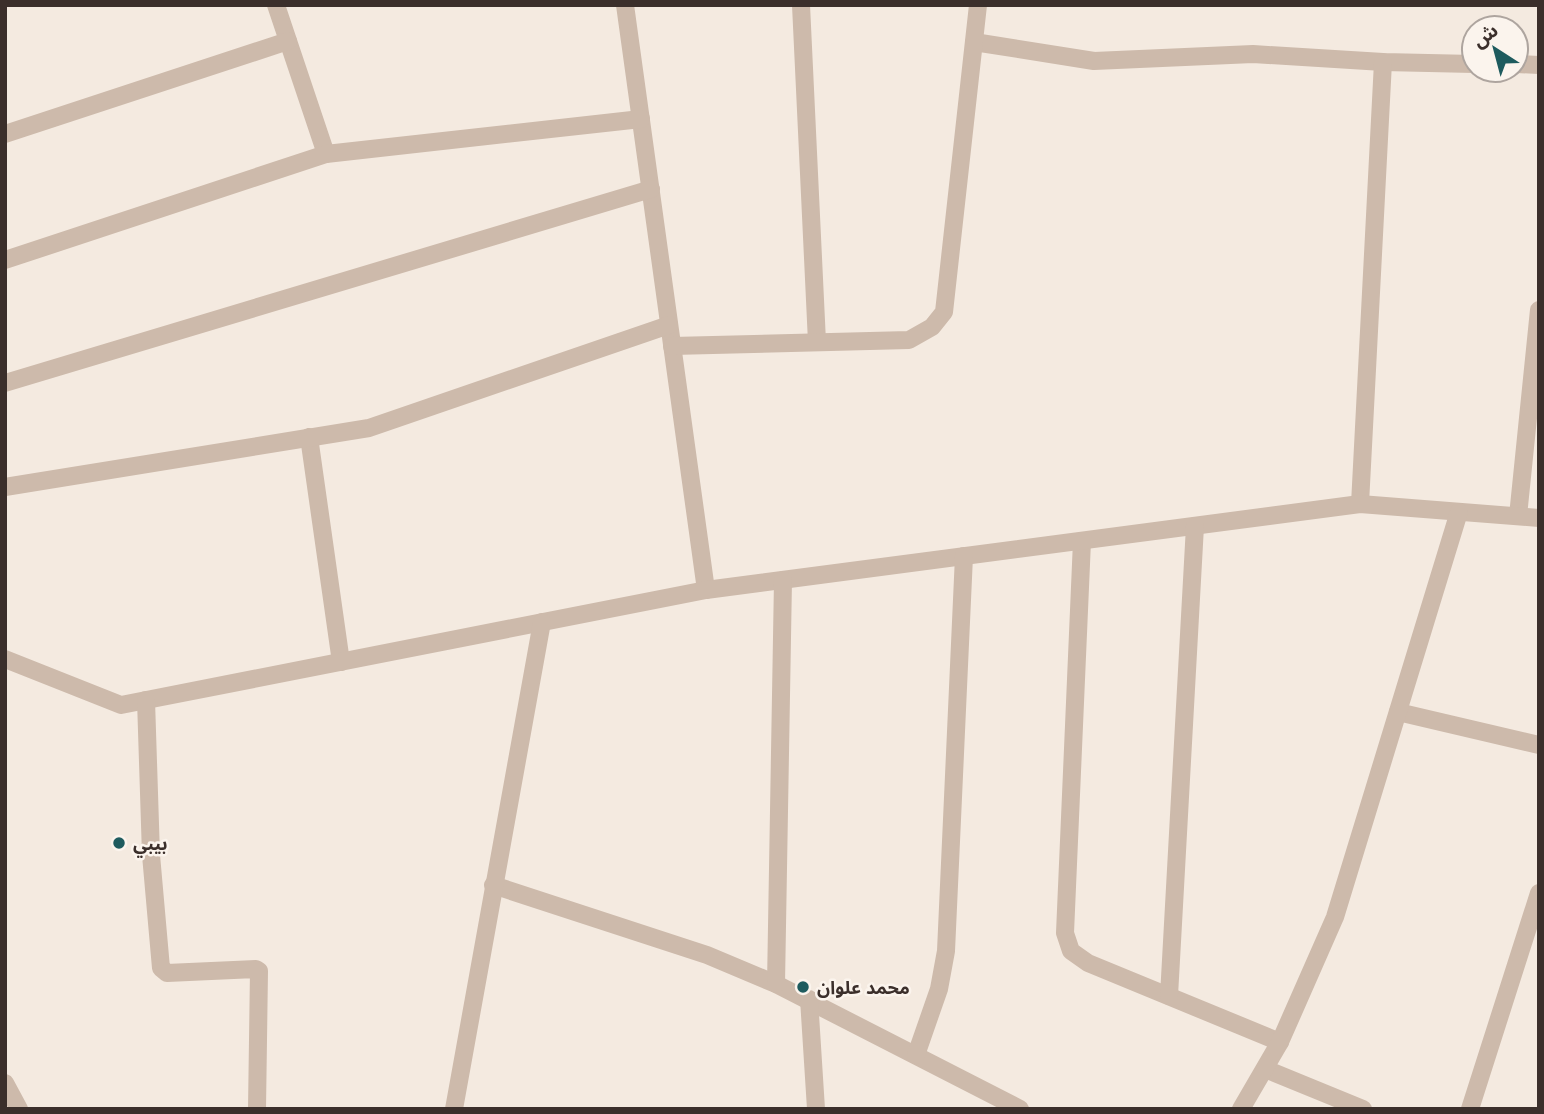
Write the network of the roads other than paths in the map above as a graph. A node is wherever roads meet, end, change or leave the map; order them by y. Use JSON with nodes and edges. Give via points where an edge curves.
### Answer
{"nodes":[{"id":1,"x":276,"y":5,"type":"edge"},
{"id":2,"x":625,"y":5,"type":"edge"},
{"id":3,"x":801,"y":5,"type":"edge"},
{"id":4,"x":978,"y":5,"type":"edge"},
{"id":5,"x":288,"y":41,"type":"junction"},
{"id":6,"x":974,"y":42,"type":"junction"},
{"id":7,"x":1383,"y":62,"type":"junction"},
{"id":8,"x":1460,"y":64,"type":"edge"},
{"id":9,"x":641,"y":119,"type":"junction"},
{"id":10,"x":5,"y":134,"type":"edge"},
{"id":11,"x":326,"y":155,"type":"junction"},
{"id":12,"x":651,"y":189,"type":"junction"},
{"id":13,"x":5,"y":260,"type":"edge"},
{"id":14,"x":1539,"y":310,"type":"edge"},
{"id":15,"x":669,"y":325,"type":"junction"},
{"id":16,"x":817,"y":342,"type":"junction"},
{"id":17,"x":672,"y":346,"type":"junction"},
{"id":18,"x":5,"y":383,"type":"edge"},
{"id":19,"x":309,"y":437,"type":"junction"},
{"id":20,"x":5,"y":486,"type":"edge"},
{"id":21,"x":1360,"y":504,"type":"junction"},
{"id":22,"x":1459,"y":512,"type":"junction"},
{"id":23,"x":1518,"y":516,"type":"junction"},
{"id":24,"x":1539,"y":518,"type":"edge"},
{"id":25,"x":1195,"y":526,"type":"junction"},
{"id":26,"x":1082,"y":541,"type":"junction"},
{"id":27,"x":964,"y":556,"type":"junction"},
{"id":28,"x":783,"y":580,"type":"junction"},
{"id":29,"x":706,"y":590,"type":"junction"},
{"id":30,"x":542,"y":622,"type":"junction"},
{"id":31,"x":5,"y":659,"type":"edge"},
{"id":32,"x":341,"y":662,"type":"junction"},
{"id":33,"x":146,"y":700,"type":"junction"},
{"id":34,"x":1398,"y":712,"type":"junction"},
{"id":35,"x":1539,"y":745,"type":"edge"},
{"id":36,"x":493,"y":885,"type":"junction"},
{"id":37,"x":1539,"y":892,"type":"edge"},
{"id":38,"x":776,"y":984,"type":"junction"},
{"id":39,"x":1169,"y":996,"type":"junction"},
{"id":40,"x":809,"y":999,"type":"junction"},
{"id":41,"x":1280,"y":1042,"type":"junction"},
{"id":42,"x":916,"y":1055,"type":"junction"},
{"id":43,"x":1265,"y":1069,"type":"junction"},
{"id":44,"x":5,"y":1083,"type":"edge"},
{"id":45,"x":19,"y":1109,"type":"edge"},
{"id":46,"x":257,"y":1109,"type":"edge"},
{"id":47,"x":454,"y":1109,"type":"edge"},
{"id":48,"x":816,"y":1109,"type":"edge"},
{"id":49,"x":1020,"y":1109,"type":"edge"},
{"id":50,"x":1241,"y":1109,"type":"edge"},
{"id":51,"x":1363,"y":1109,"type":"edge"},
{"id":52,"x":1470,"y":1109,"type":"edge"}],
"edges":[{"from":1,"to":5,"type":"street"},
{"from":2,"to":9,"type":"street"},
{"from":3,"to":16,"type":"street"},
{"from":4,"to":6,"type":"street"},
{"from":5,"to":10,"type":"street"},
{"from":5,"to":11,"type":"street"},
{"from":6,"to":7,"type":"street","via":[[1094,61],[1253,54]]},
{"from":6,"to":16,"type":"street","via":[[944,312],[932,327],[909,340]]},
{"from":7,"to":8,"type":"street"},
{"from":7,"to":21,"type":"street"},
{"from":9,"to":11,"type":"street"},
{"from":9,"to":12,"type":"street"},
{"from":11,"to":13,"type":"street"},
{"from":12,"to":15,"type":"street"},
{"from":12,"to":18,"type":"street"},
{"from":14,"to":23,"type":"street"},
{"from":15,"to":17,"type":"street"},
{"from":15,"to":19,"type":"street","via":[[369,428]]},
{"from":16,"to":17,"type":"street"},
{"from":17,"to":29,"type":"street"},
{"from":19,"to":20,"type":"street"},
{"from":19,"to":32,"type":"street"},
{"from":21,"to":22,"type":"street"},
{"from":21,"to":25,"type":"street"},
{"from":22,"to":23,"type":"street"},
{"from":22,"to":34,"type":"street"},
{"from":23,"to":24,"type":"street"},
{"from":25,"to":26,"type":"street"},
{"from":25,"to":39,"type":"street"},
{"from":26,"to":27,"type":"street"},
{"from":26,"to":39,"type":"street","via":[[1065,933],[1071,951],[1088,963]]},
{"from":27,"to":28,"type":"street"},
{"from":27,"to":42,"type":"street","via":[[946,951],[939,989]]},
{"from":28,"to":29,"type":"street"},
{"from":28,"to":38,"type":"street"},
{"from":29,"to":30,"type":"street"},
{"from":30,"to":32,"type":"street"},
{"from":30,"to":36,"type":"street"},
{"from":31,"to":33,"type":"street","via":[[121,705]]},
{"from":32,"to":33,"type":"street"},
{"from":33,"to":46,"type":"street","via":[[150,855],[161,968],[167,973],[259,971]]},
{"from":34,"to":35,"type":"street"},
{"from":34,"to":41,"type":"street","via":[[1335,918]]},
{"from":36,"to":38,"type":"street","via":[[707,955]]},
{"from":36,"to":47,"type":"street"},
{"from":37,"to":52,"type":"street"},
{"from":38,"to":40,"type":"street"},
{"from":39,"to":41,"type":"street"},
{"from":40,"to":42,"type":"street"},
{"from":40,"to":48,"type":"street"},
{"from":41,"to":43,"type":"street"},
{"from":42,"to":49,"type":"street"},
{"from":43,"to":50,"type":"street"},
{"from":43,"to":51,"type":"street"},
{"from":44,"to":45,"type":"street"}]}
